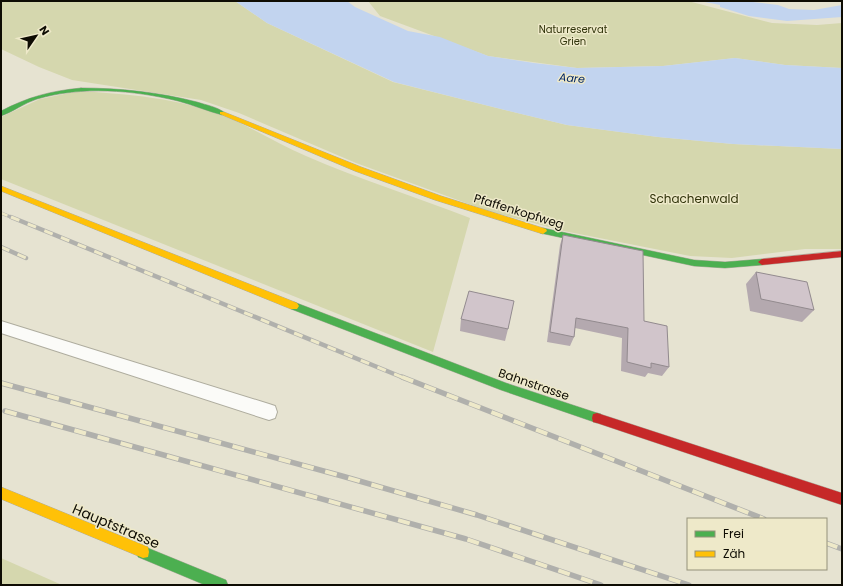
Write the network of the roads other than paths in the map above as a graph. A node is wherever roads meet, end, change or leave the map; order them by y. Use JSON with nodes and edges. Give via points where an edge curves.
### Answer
{"nodes":[{"id":1,"x":1,"y":114,"type":"edge"},
{"id":2,"x":1,"y":188,"type":"edge"},
{"id":3,"x":842,"y":254,"type":"edge"},
{"id":4,"x":1,"y":327,"type":"edge"},
{"id":5,"x":269,"y":412,"type":"dead end"},
{"id":6,"x":1,"y":493,"type":"edge"},
{"id":7,"x":842,"y":499,"type":"edge"},
{"id":8,"x":221,"y":585,"type":"edge"}],
"edges":[{"from":1,"to":3,"type":"street","name":"Pfaffenkopfweg","via":[[36,97],[77,89],[148,93],[206,106],[358,169],[554,235],[694,263],[725,265]]},
{"from":2,"to":7,"type":"street","name":"Bahnstrasse","via":[[223,279],[505,387]]},
{"from":4,"to":5,"type":"lane"},
{"from":6,"to":8,"type":"street","name":"Hauptstrasse"}]}
